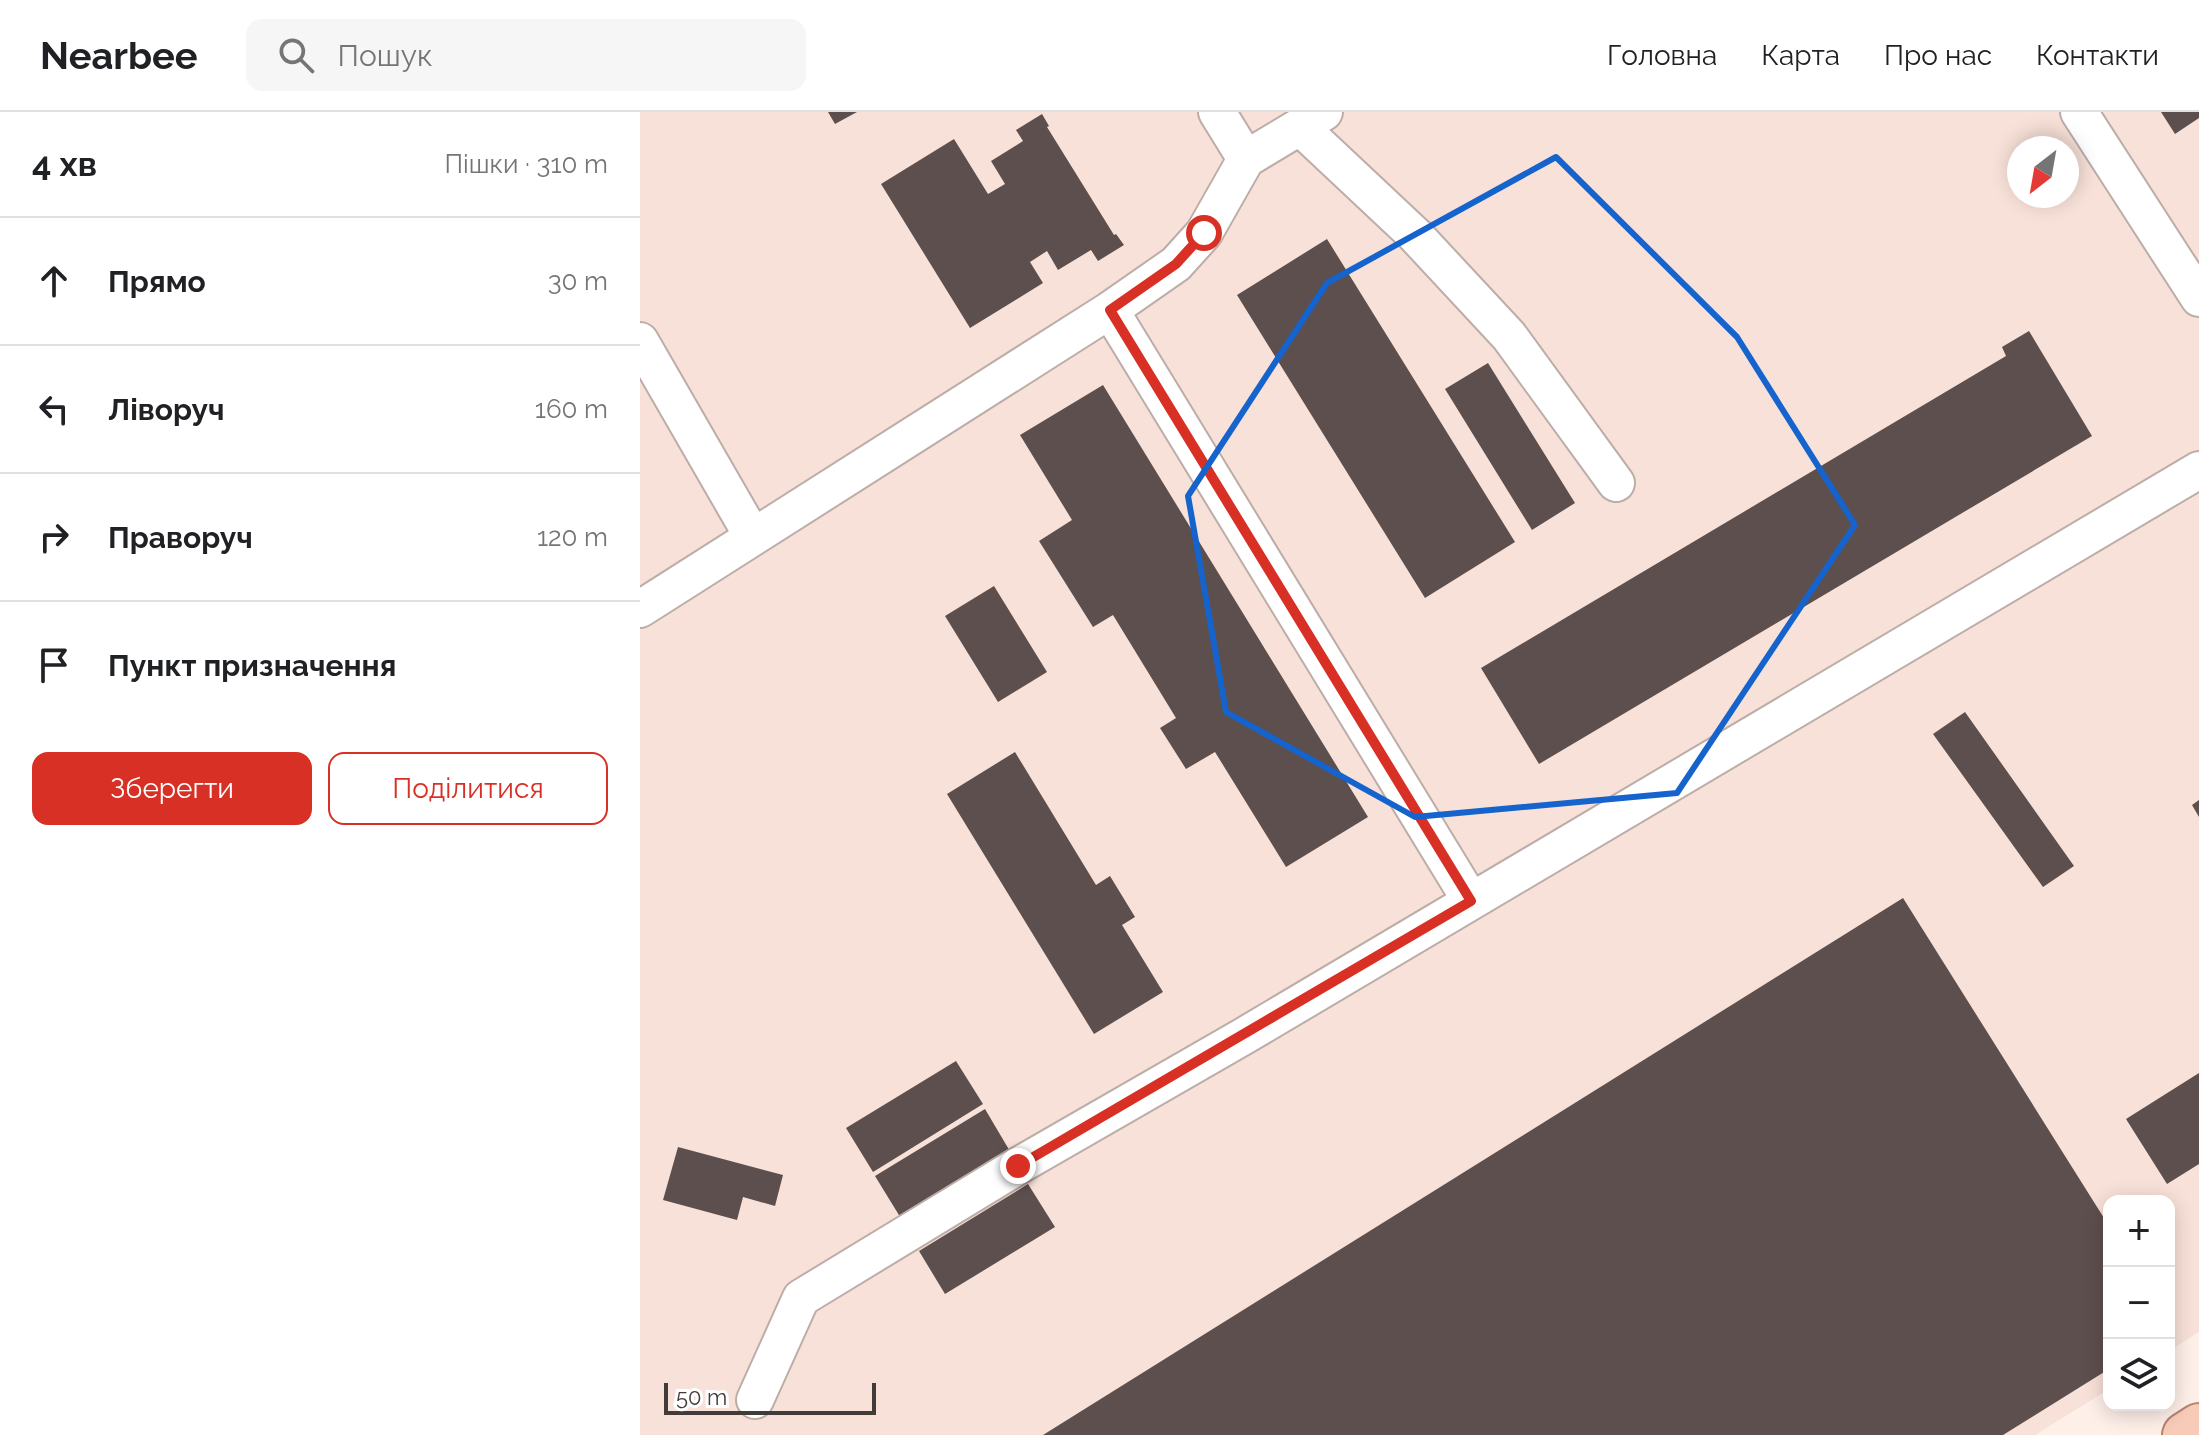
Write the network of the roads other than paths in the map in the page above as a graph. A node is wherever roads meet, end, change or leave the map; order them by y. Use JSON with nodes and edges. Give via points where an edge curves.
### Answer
{"nodes":[{"id":1,"x":1217,"y":112,"type":"edge"},
{"id":2,"x":2079,"y":112,"type":"edge"},
{"id":3,"x":1312,"y":119,"type":"edge"},
{"id":4,"x":1246,"y":159,"type":"junction"},
{"id":5,"x":2199,"y":298,"type":"edge"},
{"id":6,"x":1110,"y":310,"type":"junction"},
{"id":7,"x":640,"y":341,"type":"edge"},
{"id":8,"x":2199,"y":470,"type":"edge"},
{"id":9,"x":1616,"y":483,"type":"dead end"},
{"id":10,"x":753,"y":537,"type":"junction"},
{"id":11,"x":640,"y":609,"type":"edge"},
{"id":12,"x":1471,"y":901,"type":"junction"},
{"id":13,"x":755,"y":1400,"type":"dead end"},
{"id":14,"x":2199,"y":1426,"type":"edge"},
{"id":15,"x":2185,"y":1435,"type":"edge"}],
"edges":[{"from":1,"to":4,"type":"lane"},
{"from":2,"to":5,"type":"lane"},
{"from":3,"to":4,"type":"lane"},
{"from":3,"to":9,"type":"lane","via":[[1509,336]]},
{"from":4,"to":6,"type":"lane","via":[[1204,233],[1176,264]]},
{"from":6,"to":10,"type":"lane"},
{"from":6,"to":12,"type":"lane"},
{"from":7,"to":10,"type":"lane"},
{"from":8,"to":12,"type":"lane"},
{"from":10,"to":11,"type":"lane"},
{"from":12,"to":13,"type":"lane","via":[[801,1298]]},
{"from":14,"to":15,"type":"main road"}]}
